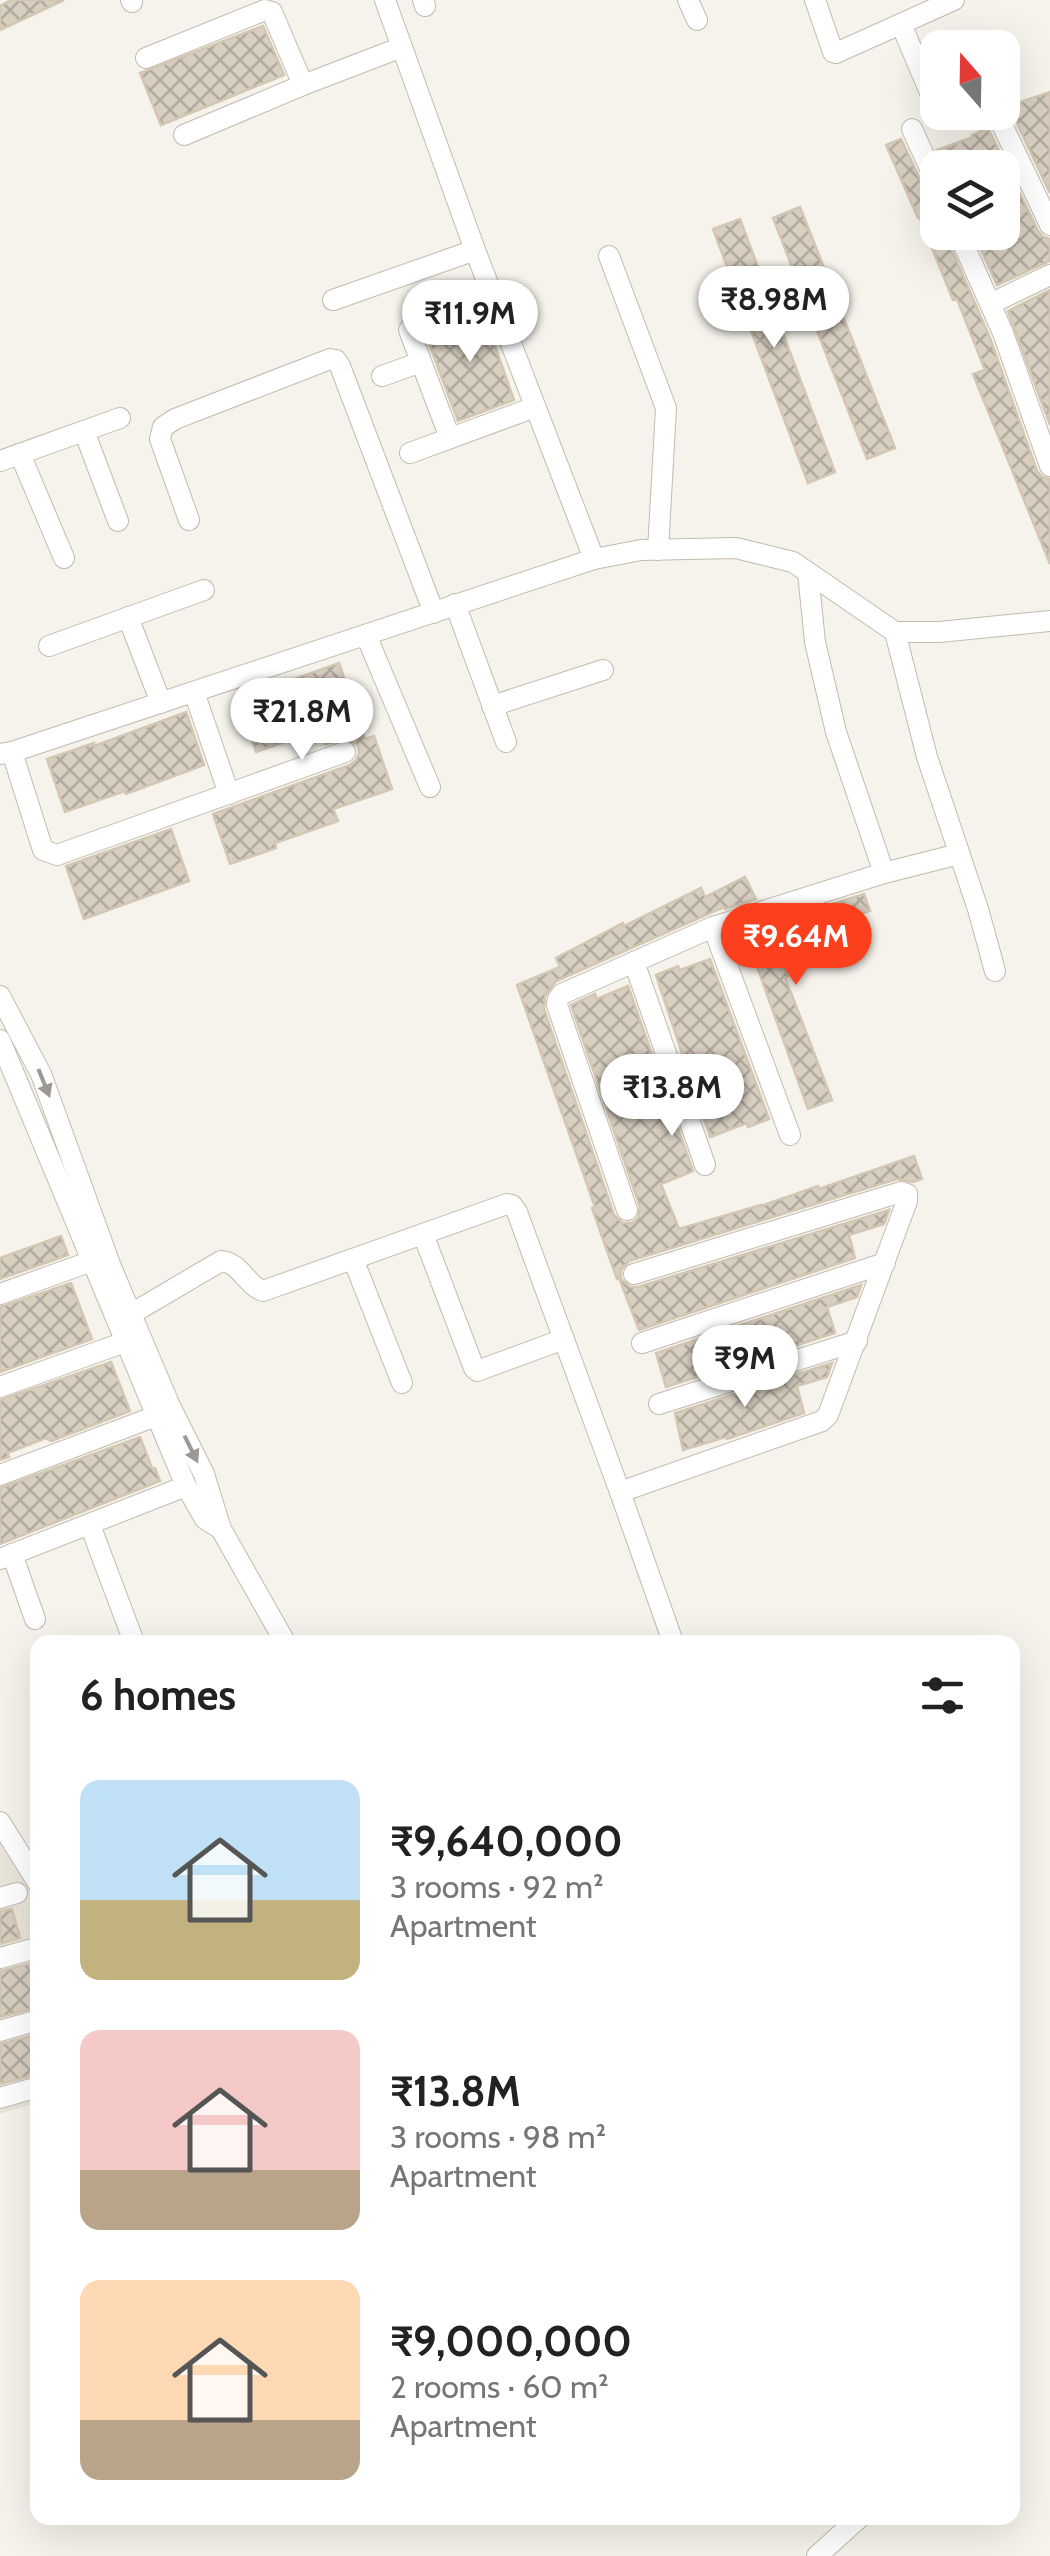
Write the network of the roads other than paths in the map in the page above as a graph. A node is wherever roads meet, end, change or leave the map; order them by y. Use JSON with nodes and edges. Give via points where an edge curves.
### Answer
{"nodes":[{"id":1,"x":384,"y":0,"type":"edge"},
{"id":2,"x":815,"y":0,"type":"edge"},
{"id":3,"x":954,"y":0,"type":"edge"},
{"id":4,"x":901,"y":24,"type":"junction"},
{"id":5,"x":402,"y":48,"type":"junction"},
{"id":6,"x":146,"y":58,"type":"dead end"},
{"id":7,"x":920,"y":69,"type":"edge"},
{"id":8,"x":303,"y":85,"type":"junction"},
{"id":9,"x":912,"y":129,"type":"dead end"},
{"id":10,"x":1005,"y":130,"type":"edge"},
{"id":11,"x":184,"y":135,"type":"dead end"},
{"id":12,"x":922,"y":150,"type":"edge"},
{"id":13,"x":1050,"y":224,"type":"edge"},
{"id":14,"x":475,"y":250,"type":"junction"},
{"id":15,"x":966,"y":250,"type":"edge"},
{"id":16,"x":609,"y":256,"type":"dead end"},
{"id":17,"x":1050,"y":275,"type":"edge"},
{"id":18,"x":333,"y":300,"type":"dead end"},
{"id":19,"x":990,"y":304,"type":"junction"},
{"id":20,"x":408,"y":330,"type":"dead end"},
{"id":21,"x":421,"y":362,"type":"junction"},
{"id":22,"x":382,"y":376,"type":"dead end"},
{"id":23,"x":535,"y":406,"type":"junction"},
{"id":24,"x":120,"y":418,"type":"dead end"},
{"id":25,"x":84,"y":431,"type":"junction"},
{"id":26,"x":450,"y":438,"type":"junction"},
{"id":27,"x":410,"y":453,"type":"dead end"},
{"id":28,"x":20,"y":454,"type":"junction"},
{"id":29,"x":0,"y":461,"type":"edge"},
{"id":30,"x":1050,"y":466,"type":"edge"},
{"id":31,"x":189,"y":520,"type":"dead end"},
{"id":32,"x":118,"y":521,"type":"dead end"},
{"id":33,"x":658,"y":550,"type":"junction"},
{"id":34,"x":64,"y":558,"type":"dead end"},
{"id":35,"x":594,"y":559,"type":"junction"},
{"id":36,"x":808,"y":572,"type":"junction"},
{"id":37,"x":204,"y":590,"type":"dead end"},
{"id":38,"x":455,"y":604,"type":"junction"},
{"id":39,"x":434,"y":612,"type":"junction"},
{"id":40,"x":128,"y":617,"type":"junction"},
{"id":41,"x":1050,"y":621,"type":"edge"},
{"id":42,"x":895,"y":632,"type":"junction"},
{"id":43,"x":366,"y":635,"type":"junction"},
{"id":44,"x":49,"y":646,"type":"dead end"},
{"id":45,"x":603,"y":670,"type":"dead end"},
{"id":46,"x":194,"y":692,"type":"junction"},
{"id":47,"x":160,"y":703,"type":"junction"},
{"id":48,"x":492,"y":706,"type":"junction"},
{"id":49,"x":506,"y":742,"type":"dead end"},
{"id":50,"x":345,"y":752,"type":"dead end"},
{"id":51,"x":6,"y":753,"type":"edge"},
{"id":52,"x":430,"y":787,"type":"dead end"},
{"id":53,"x":229,"y":794,"type":"junction"},
{"id":54,"x":960,"y":854,"type":"junction"},
{"id":55,"x":884,"y":874,"type":"junction"},
{"id":56,"x":714,"y":927,"type":"junction"},
{"id":57,"x":634,"y":962,"type":"junction"},
{"id":58,"x":995,"y":971,"type":"dead end"},
{"id":59,"x":0,"y":996,"type":"edge"},
{"id":60,"x":0,"y":1040,"type":"edge"},
{"id":61,"x":790,"y":1135,"type":"dead end"},
{"id":62,"x":706,"y":1165,"type":"dead end"},
{"id":63,"x":627,"y":1210,"type":"dead end"},
{"id":64,"x":423,"y":1234,"type":"junction"},
{"id":65,"x":353,"y":1259,"type":"junction"},
{"id":66,"x":92,"y":1261,"type":"junction"},
{"id":67,"x":885,"y":1263,"type":"junction"},
{"id":68,"x":634,"y":1274,"type":"dead end"},
{"id":69,"x":0,"y":1294,"type":"edge"},
{"id":70,"x":131,"y":1314,"type":"junction"},
{"id":71,"x":564,"y":1338,"type":"junction"},
{"id":72,"x":857,"y":1341,"type":"junction"},
{"id":73,"x":126,"y":1342,"type":"junction"},
{"id":74,"x":642,"y":1342,"type":"dead end"},
{"id":75,"x":402,"y":1383,"type":"dead end"},
{"id":76,"x":0,"y":1387,"type":"edge"},
{"id":77,"x":658,"y":1404,"type":"dead end"},
{"id":78,"x":156,"y":1416,"type":"junction"},
{"id":79,"x":0,"y":1476,"type":"edge"},
{"id":80,"x":186,"y":1486,"type":"junction"},
{"id":81,"x":620,"y":1492,"type":"junction"},
{"id":82,"x":90,"y":1524,"type":"junction"},
{"id":83,"x":220,"y":1530,"type":"junction"},
{"id":84,"x":6,"y":1556,"type":"edge"},
{"id":85,"x":36,"y":1619,"type":"dead end"},
{"id":86,"x":131,"y":1635,"type":"edge"},
{"id":87,"x":280,"y":1635,"type":"edge"},
{"id":88,"x":671,"y":1635,"type":"edge"},
{"id":89,"x":0,"y":1822,"type":"edge"},
{"id":90,"x":30,"y":1870,"type":"edge"},
{"id":91,"x":28,"y":1950,"type":"dead end"},
{"id":92,"x":0,"y":1958,"type":"edge"},
{"id":93,"x":30,"y":2022,"type":"edge"},
{"id":94,"x":0,"y":2031,"type":"edge"},
{"id":95,"x":30,"y":2089,"type":"edge"},
{"id":96,"x":0,"y":2098,"type":"edge"},
{"id":97,"x":852,"y":2525,"type":"edge"},
{"id":98,"x":817,"y":2556,"type":"edge"}],
"edges":[{"from":1,"to":5,"type":"street"},
{"from":2,"to":4,"type":"street","via":[[836,53]]},
{"from":3,"to":4,"type":"street"},
{"from":4,"to":7,"type":"street"},
{"from":5,"to":8,"type":"street"},
{"from":5,"to":14,"type":"street"},
{"from":6,"to":8,"type":"street","via":[[268,10]]},
{"from":8,"to":11,"type":"street"},
{"from":9,"to":12,"type":"street"},
{"from":10,"to":13,"type":"street"},
{"from":14,"to":18,"type":"street"},
{"from":14,"to":23,"type":"street"},
{"from":15,"to":19,"type":"street"},
{"from":16,"to":33,"type":"street","via":[[666,408]]},
{"from":17,"to":19,"type":"street"},
{"from":19,"to":30,"type":"street"},
{"from":20,"to":21,"type":"street"},
{"from":21,"to":22,"type":"street"},
{"from":21,"to":26,"type":"street"},
{"from":23,"to":26,"type":"street"},
{"from":23,"to":35,"type":"street"},
{"from":24,"to":25,"type":"street"},
{"from":25,"to":28,"type":"street"},
{"from":25,"to":32,"type":"street"},
{"from":26,"to":27,"type":"street"},
{"from":28,"to":29,"type":"street"},
{"from":28,"to":34,"type":"street"},
{"from":31,"to":39,"type":"street","via":[[160,439],[163,427],[336,360]]},
{"from":33,"to":35,"type":"street"},
{"from":33,"to":36,"type":"street","via":[[736,548]]},
{"from":35,"to":38,"type":"street"},
{"from":36,"to":42,"type":"street"},
{"from":36,"to":55,"type":"street","via":[[815,642],[836,732]]},
{"from":37,"to":40,"type":"street"},
{"from":38,"to":39,"type":"street"},
{"from":38,"to":48,"type":"street"},
{"from":39,"to":43,"type":"street"},
{"from":40,"to":44,"type":"street"},
{"from":40,"to":47,"type":"street"},
{"from":41,"to":42,"type":"street"},
{"from":42,"to":54,"type":"street","via":[[926,758]]},
{"from":43,"to":46,"type":"street"},
{"from":43,"to":52,"type":"street"},
{"from":45,"to":48,"type":"street"},
{"from":46,"to":47,"type":"street"},
{"from":46,"to":53,"type":"street"},
{"from":47,"to":51,"type":"street"},
{"from":48,"to":49,"type":"street"},
{"from":50,"to":53,"type":"street"},
{"from":51,"to":53,"type":"street","via":[[43,850],[58,856]]},
{"from":54,"to":55,"type":"street"},
{"from":54,"to":58,"type":"street"},
{"from":55,"to":56,"type":"street"},
{"from":56,"to":57,"type":"street"},
{"from":56,"to":61,"type":"street"},
{"from":57,"to":62,"type":"street"},
{"from":57,"to":63,"type":"street","via":[[562,994],[557,1004]]},
{"from":59,"to":70,"type":"street","one_way":true,"via":[[41,1074]]},
{"from":60,"to":66,"type":"street"},
{"from":64,"to":65,"type":"street"},
{"from":64,"to":71,"type":"street","via":[[512,1205]]},
{"from":64,"to":71,"type":"street","via":[[478,1371]]},
{"from":65,"to":70,"type":"street","via":[[263,1290],[221,1262]]},
{"from":65,"to":75,"type":"street"},
{"from":66,"to":69,"type":"street"},
{"from":66,"to":73,"type":"street"},
{"from":67,"to":68,"type":"street","via":[[907,1202],[901,1192]]},
{"from":67,"to":72,"type":"street"},
{"from":67,"to":74,"type":"street"},
{"from":70,"to":83,"type":"street","one_way":true,"via":[[204,1474]]},
{"from":71,"to":81,"type":"street"},
{"from":72,"to":77,"type":"street"},
{"from":72,"to":81,"type":"street","via":[[822,1420]]},
{"from":73,"to":76,"type":"street"},
{"from":73,"to":78,"type":"street"},
{"from":78,"to":79,"type":"street"},
{"from":78,"to":80,"type":"street"},
{"from":80,"to":82,"type":"street"},
{"from":80,"to":83,"type":"street","via":[[205,1519]]},
{"from":81,"to":88,"type":"street"},
{"from":82,"to":84,"type":"street"},
{"from":82,"to":86,"type":"street"},
{"from":83,"to":87,"type":"street"},
{"from":84,"to":85,"type":"street"},
{"from":89,"to":90,"type":"street"},
{"from":91,"to":92,"type":"street"},
{"from":93,"to":94,"type":"street"},
{"from":95,"to":96,"type":"street"},
{"from":97,"to":98,"type":"street"}]}
